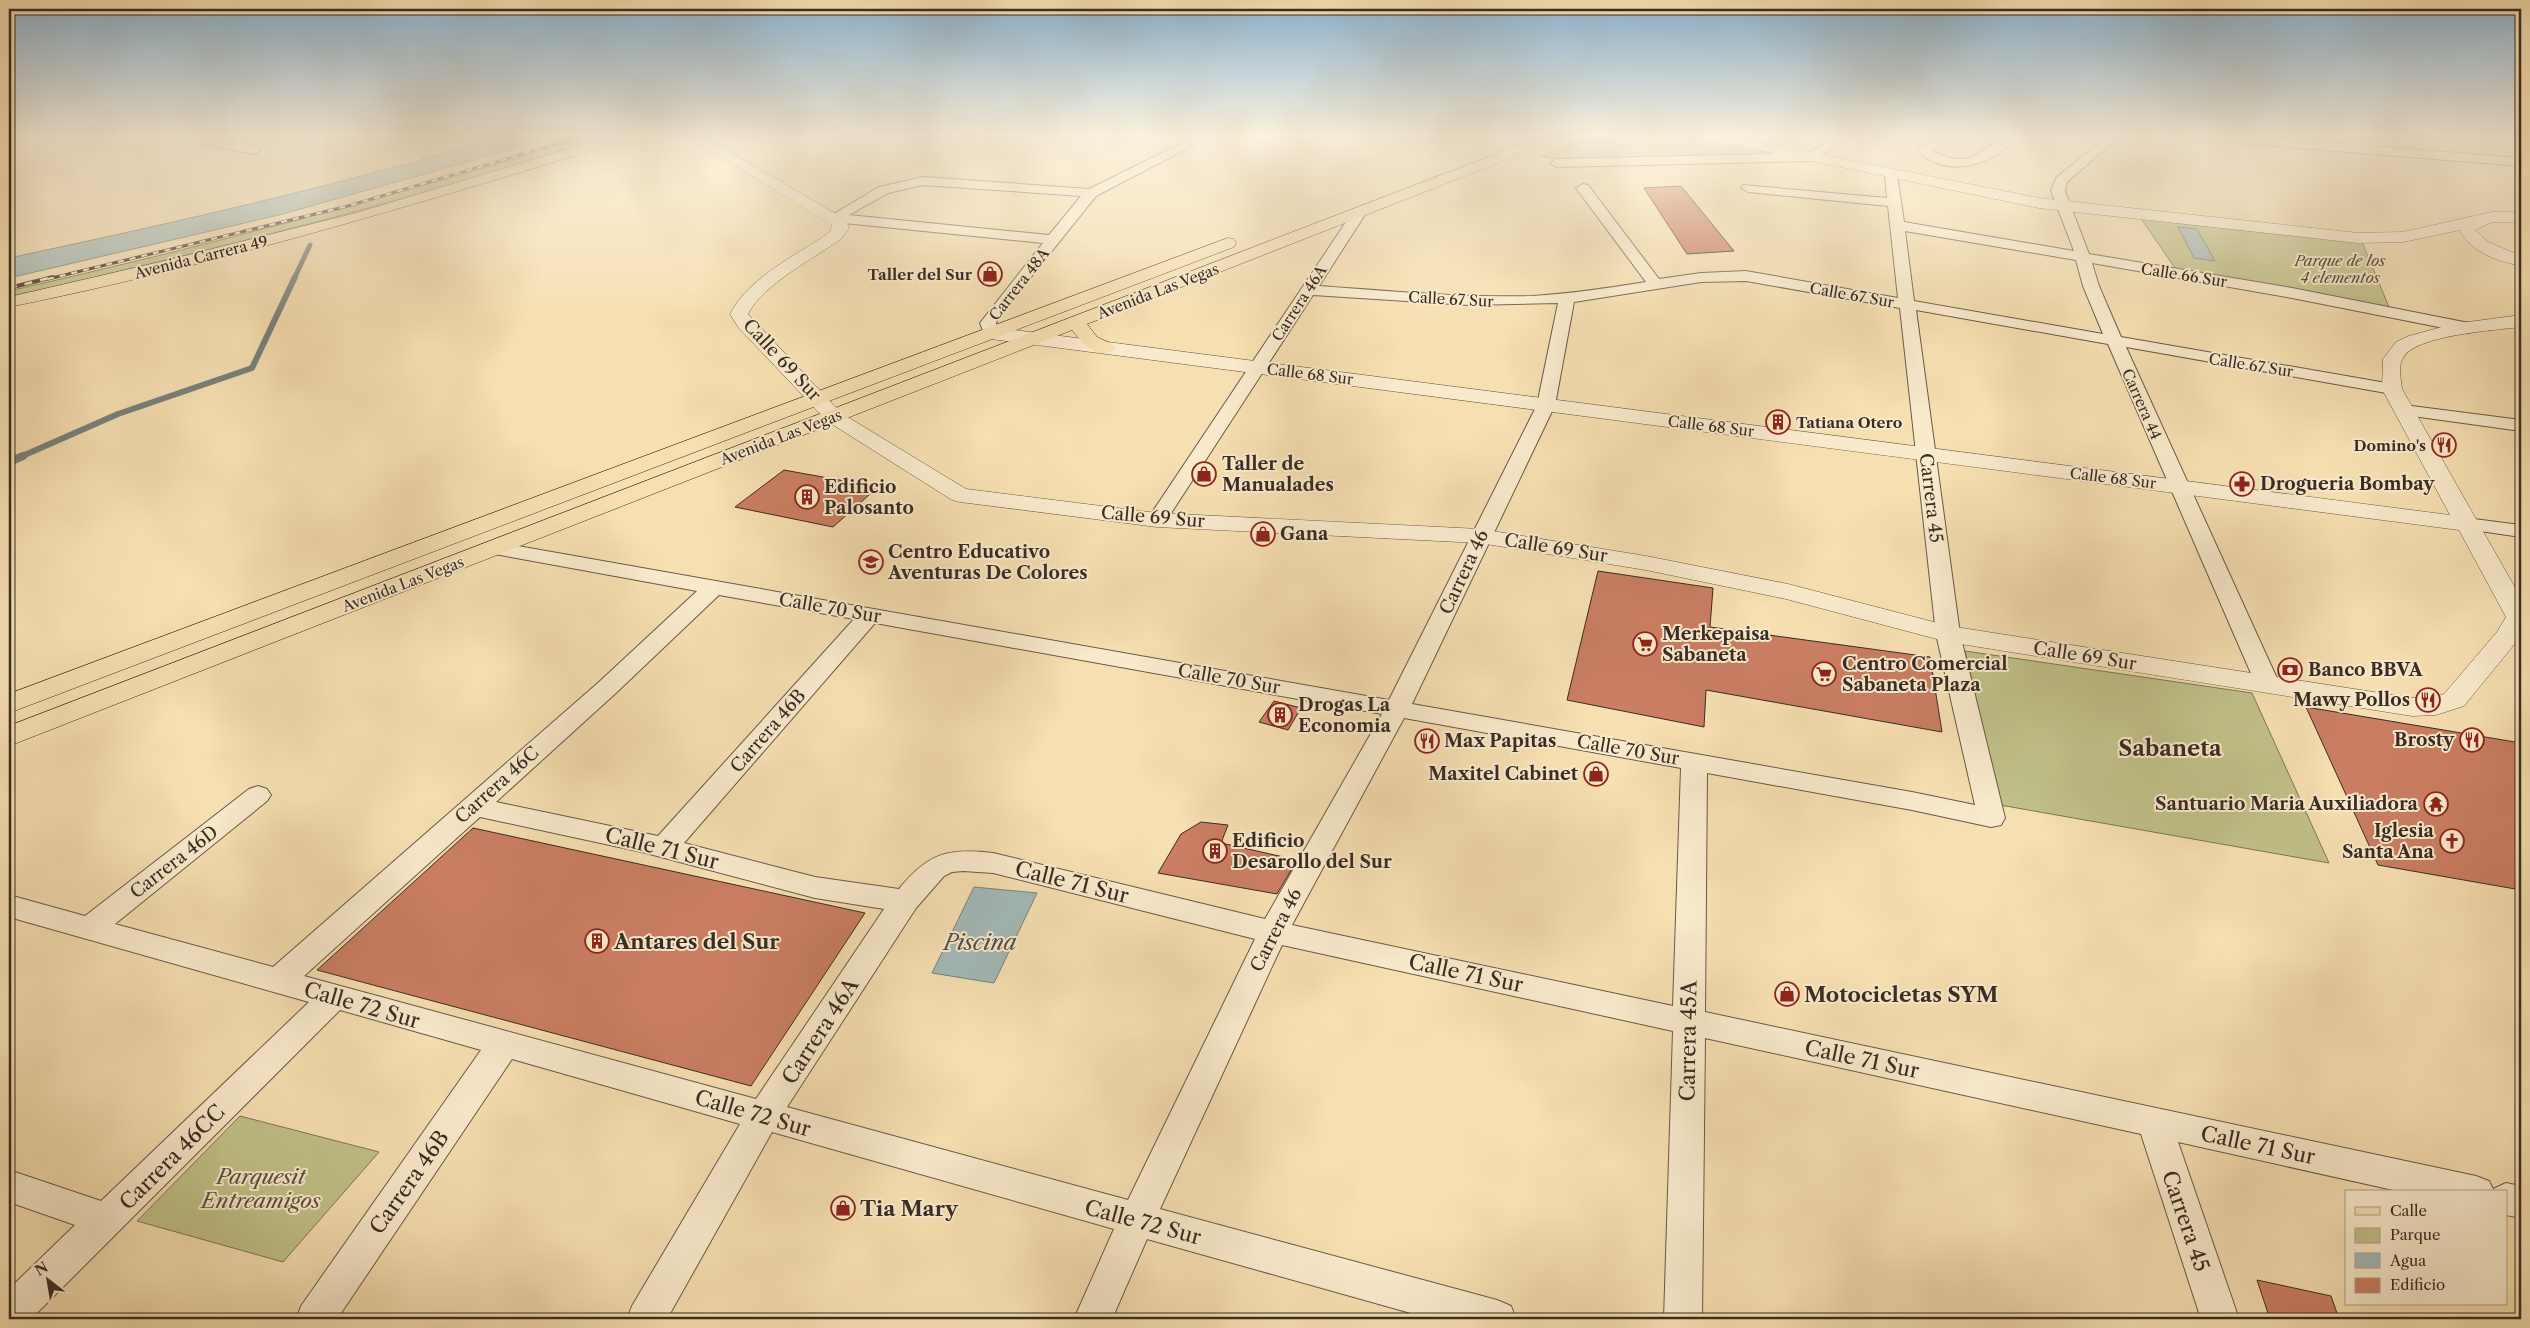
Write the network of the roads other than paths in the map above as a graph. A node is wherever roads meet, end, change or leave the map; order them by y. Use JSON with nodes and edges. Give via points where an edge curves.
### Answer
{"nodes":[{"id":1,"x":418,"y":199,"type":"edge"},
{"id":2,"x":802,"y":199,"type":"edge"},
{"id":3,"x":868,"y":199,"type":"edge"},
{"id":4,"x":1087,"y":199,"type":"edge"},
{"id":5,"x":1393,"y":199,"type":"edge"},
{"id":6,"x":1591,"y":199,"type":"edge"},
{"id":7,"x":1855,"y":199,"type":"edge"},
{"id":8,"x":1894,"y":199,"type":"edge"},
{"id":9,"x":2024,"y":199,"type":"edge"},
{"id":10,"x":2061,"y":199,"type":"edge"},
{"id":11,"x":1894,"y":203,"type":"junction"},
{"id":12,"x":2063,"y":206,"type":"junction"},
{"id":13,"x":1359,"y":212,"type":"junction"},
{"id":14,"x":2521,"y":217,"type":"edge"},
{"id":15,"x":834,"y":218,"type":"junction"},
{"id":16,"x":2472,"y":223,"type":"junction"},
{"id":17,"x":1897,"y":224,"type":"junction"},
{"id":18,"x":1240,"y":239,"type":"dead end"},
{"id":19,"x":1054,"y":240,"type":"junction"},
{"id":20,"x":2084,"y":258,"type":"junction"},
{"id":21,"x":2521,"y":261,"type":"edge"},
{"id":22,"x":1656,"y":286,"type":"junction"},
{"id":23,"x":1308,"y":290,"type":"junction"},
{"id":24,"x":1566,"y":298,"type":"junction"},
{"id":25,"x":9,"y":302,"type":"edge"},
{"id":26,"x":1907,"y":304,"type":"junction"},
{"id":27,"x":2521,"y":321,"type":"edge"},
{"id":28,"x":1076,"y":323,"type":"junction"},
{"id":29,"x":2469,"y":328,"type":"junction"},
{"id":30,"x":990,"y":333,"type":"junction"},
{"id":31,"x":1035,"y":339,"type":"junction"},
{"id":32,"x":2115,"y":342,"type":"junction"},
{"id":33,"x":1105,"y":348,"type":"junction"},
{"id":34,"x":1257,"y":368,"type":"junction"},
{"id":35,"x":2392,"y":389,"type":"junction"},
{"id":36,"x":1546,"y":405,"type":"junction"},
{"id":37,"x":826,"y":408,"type":"junction"},
{"id":38,"x":2404,"y":410,"type":"junction"},
{"id":39,"x":2521,"y":426,"type":"edge"},
{"id":40,"x":1926,"y":454,"type":"junction"},
{"id":41,"x":2179,"y":487,"type":"junction"},
{"id":42,"x":1157,"y":520,"type":"junction"},
{"id":43,"x":2466,"y":524,"type":"junction"},
{"id":44,"x":2521,"y":531,"type":"edge"},
{"id":45,"x":1477,"y":545,"type":"junction"},
{"id":46,"x":495,"y":548,"type":"junction"},
{"id":47,"x":714,"y":588,"type":"junction"},
{"id":48,"x":870,"y":615,"type":"junction"},
{"id":49,"x":2520,"y":617,"type":"edge"},
{"id":50,"x":1948,"y":634,"type":"junction"},
{"id":51,"x":2268,"y":685,"type":"junction"},
{"id":52,"x":9,"y":704,"type":"edge"},
{"id":53,"x":1397,"y":709,"type":"junction"},
{"id":54,"x":9,"y":737,"type":"edge"},
{"id":55,"x":1694,"y":762,"type":"junction"},
{"id":56,"x":258,"y":795,"type":"dead end"},
{"id":57,"x":473,"y":806,"type":"junction"},
{"id":58,"x":1991,"y":818,"type":"joint"},
{"id":59,"x":665,"y":848,"type":"junction"},
{"id":60,"x":906,"y":900,"type":"junction"},
{"id":61,"x":9,"y":906,"type":"edge"},
{"id":62,"x":90,"y":928,"type":"junction"},
{"id":63,"x":1273,"y":932,"type":"junction"},
{"id":64,"x":278,"y":981,"type":"junction"},
{"id":65,"x":334,"y":997,"type":"junction"},
{"id":66,"x":1688,"y":1021,"type":"junction"},
{"id":67,"x":504,"y":1044,"type":"junction"},
{"id":68,"x":763,"y":1116,"type":"junction"},
{"id":69,"x":2154,"y":1122,"type":"junction"},
{"id":70,"x":9,"y":1186,"type":"edge"},
{"id":71,"x":2467,"y":1190,"type":"edge"},
{"id":72,"x":2508,"y":1199,"type":"edge"},
{"id":73,"x":2521,"y":1202,"type":"edge"},
{"id":74,"x":107,"y":1220,"type":"junction"},
{"id":75,"x":1136,"y":1220,"type":"junction"},
{"id":76,"x":9,"y":1316,"type":"edge"},
{"id":77,"x":314,"y":1319,"type":"edge"},
{"id":78,"x":646,"y":1319,"type":"edge"},
{"id":79,"x":1093,"y":1319,"type":"edge"},
{"id":80,"x":1497,"y":1319,"type":"edge"},
{"id":81,"x":1684,"y":1319,"type":"edge"},
{"id":82,"x":2220,"y":1319,"type":"edge"}],
"edges":[{"from":1,"to":25,"type":"main road","name":"Avenida Carrera 49","via":[[165,266]]},
{"from":2,"to":15,"type":"street"},
{"from":3,"to":15,"type":"street"},
{"from":4,"to":19,"type":"street","name":"Carrera 48A"},
{"from":5,"to":13,"type":"main road","name":"Avenida Las Vegas"},
{"from":6,"to":22,"type":"street"},
{"from":7,"to":11,"type":"street"},
{"from":8,"to":11,"type":"street","name":"Carrera 45"},
{"from":9,"to":12,"type":"street"},
{"from":10,"to":12,"type":"street","name":"Carrera 44"},
{"from":11,"to":17,"type":"street","name":"Carrera 45"},
{"from":12,"to":16,"type":"street","via":[[2358,238],[2403,237]]},
{"from":12,"to":20,"type":"street","name":"Carrera 44"},
{"from":13,"to":23,"type":"street","name":"Carrera 46A"},
{"from":13,"to":28,"type":"main road","name":"Avenida Las Vegas"},
{"from":14,"to":16,"type":"street","via":[[2498,217]]},
{"from":15,"to":19,"type":"street"},
{"from":15,"to":37,"type":"street","name":"Calle 69 Sur","via":[[841,228],[836,235],[754,293],[741,306],[739,314]]},
{"from":16,"to":21,"type":"street","via":[[2468,229],[2470,235],[2479,243]]},
{"from":17,"to":20,"type":"street","name":"Calle 66 Sur"},
{"from":17,"to":26,"type":"street","name":"Carrera 45"},
{"from":18,"to":30,"type":"main road","name":"Avenida Las Vegas"},
{"from":19,"to":30,"type":"street","name":"Carrera 48A","via":[[992,316],[988,323]]},
{"from":20,"to":29,"type":"street","name":"Calle 66 Sur","via":[[2292,293]]},
{"from":20,"to":32,"type":"street","name":"Carrera 44","via":[[2091,286]]},
{"from":22,"to":24,"type":"street","name":"Calle 67 Sur"},
{"from":22,"to":26,"type":"street","name":"Calle 67 Sur","via":[[1722,276],[1746,276]]},
{"from":23,"to":24,"type":"street","name":"Calle 67 Sur","via":[[1480,301]]},
{"from":23,"to":34,"type":"street","name":"Carrera 46A"},
{"from":24,"to":36,"type":"street","name":"Carrera 46"},
{"from":26,"to":32,"type":"street","name":"Calle 67 Sur"},
{"from":26,"to":40,"type":"street","name":"Carrera 45"},
{"from":27,"to":29,"type":"street"},
{"from":28,"to":31,"type":"main road","name":"Avenida Las Vegas"},
{"from":28,"to":33,"type":"main road","via":[[1090,341]]},
{"from":29,"to":35,"type":"street","via":[[2434,333],[2400,347],[2391,371]]},
{"from":30,"to":31,"type":"street","name":"Calle 68 Sur"},
{"from":30,"to":37,"type":"main road","name":"Avenida Las Vegas"},
{"from":31,"to":33,"type":"street","name":"Calle 68 Sur"},
{"from":31,"to":37,"type":"main road","name":"Avenida Las Vegas"},
{"from":32,"to":35,"type":"street","name":"Calle 67 Sur"},
{"from":32,"to":41,"type":"street","name":"Carrera 44"},
{"from":33,"to":34,"type":"street","name":"Calle 68 Sur"},
{"from":34,"to":36,"type":"street","name":"Calle 68 Sur"},
{"from":34,"to":42,"type":"street","name":"Carrera 46A"},
{"from":35,"to":38,"type":"street"},
{"from":36,"to":40,"type":"street","name":"Calle 68 Sur"},
{"from":36,"to":45,"type":"street","name":"Carrera 46"},
{"from":37,"to":42,"type":"street","name":"Calle 69 Sur","via":[[960,495]]},
{"from":37,"to":46,"type":"main road","name":"Avenida Las Vegas"},
{"from":37,"to":52,"type":"main road","name":"Avenida Las Vegas"},
{"from":38,"to":39,"type":"street"},
{"from":38,"to":43,"type":"street"},
{"from":40,"to":41,"type":"street","name":"Calle 68 Sur"},
{"from":40,"to":50,"type":"street","name":"Carrera 45"},
{"from":41,"to":43,"type":"street","name":"Calle 68 Sur"},
{"from":41,"to":51,"type":"street","name":"Carrera 44"},
{"from":42,"to":45,"type":"street","name":"Calle 69 Sur","via":[[1442,534]]},
{"from":43,"to":44,"type":"street","name":"Calle 68 Sur"},
{"from":43,"to":49,"type":"street"},
{"from":45,"to":50,"type":"street","name":"Calle 69 Sur","via":[[1646,563],[1788,592]]},
{"from":45,"to":53,"type":"street","name":"Carrera 46"},
{"from":46,"to":47,"type":"street","name":"Calle 70 Sur"},
{"from":46,"to":54,"type":"main road","name":"Avenida Las Vegas"},
{"from":47,"to":48,"type":"street","name":"Calle 70 Sur"},
{"from":47,"to":57,"type":"street","name":"Carrera 46C"},
{"from":48,"to":53,"type":"street","name":"Calle 70 Sur"},
{"from":48,"to":59,"type":"street","name":"Carrera 46B"},
{"from":49,"to":51,"type":"street","name":"Calle 69 Sur","via":[[2454,700],[2436,706],[2412,707]]},
{"from":50,"to":51,"type":"street","name":"Calle 69 Sur"},
{"from":50,"to":58,"type":"street","name":"Carrera 45"},
{"from":53,"to":55,"type":"street","name":"Calle 70 Sur"},
{"from":53,"to":63,"type":"street","name":"Carrera 46"},
{"from":55,"to":58,"type":"street","name":"Calle 70 Sur"},
{"from":55,"to":66,"type":"street","name":"Carrera 45A"},
{"from":56,"to":62,"type":"street","name":"Carrera 46D"},
{"from":57,"to":59,"type":"street","name":"Calle 71 Sur"},
{"from":57,"to":64,"type":"street","name":"Carrera 46C"},
{"from":59,"to":60,"type":"street","name":"Calle 71 Sur","via":[[824,890],[877,899]]},
{"from":60,"to":63,"type":"street","name":"Calle 71 Sur","via":[[925,875],[944,862],[960,859],[993,863]]},
{"from":60,"to":68,"type":"street","name":"Carrera 46A"},
{"from":61,"to":62,"type":"street","name":"Calle 72 Sur"},
{"from":62,"to":64,"type":"street","name":"Calle 72 Sur"},
{"from":63,"to":66,"type":"street","name":"Calle 71 Sur"},
{"from":63,"to":75,"type":"street","name":"Carrera 46"},
{"from":64,"to":65,"type":"street","name":"Calle 72 Sur"},
{"from":65,"to":67,"type":"street","name":"Calle 72 Sur"},
{"from":65,"to":74,"type":"street","name":"Carrera 46CC"},
{"from":66,"to":69,"type":"street","name":"Calle 71 Sur"},
{"from":66,"to":81,"type":"street","name":"Carrera 45A"},
{"from":67,"to":68,"type":"street","name":"Calle 72 Sur"},
{"from":67,"to":77,"type":"street","name":"Carrera 46B"},
{"from":68,"to":75,"type":"street","name":"Calle 72 Sur"},
{"from":68,"to":78,"type":"street","name":"Carrera 46A"},
{"from":69,"to":71,"type":"street","name":"Calle 71 Sur"},
{"from":69,"to":82,"type":"street","name":"Carrera 45"},
{"from":70,"to":74,"type":"street"},
{"from":72,"to":73,"type":"street"},
{"from":74,"to":76,"type":"street","name":"Carrera 46CC"},
{"from":75,"to":79,"type":"street","name":"Carrera 46"},
{"from":75,"to":80,"type":"street","name":"Calle 72 Sur"}]}
